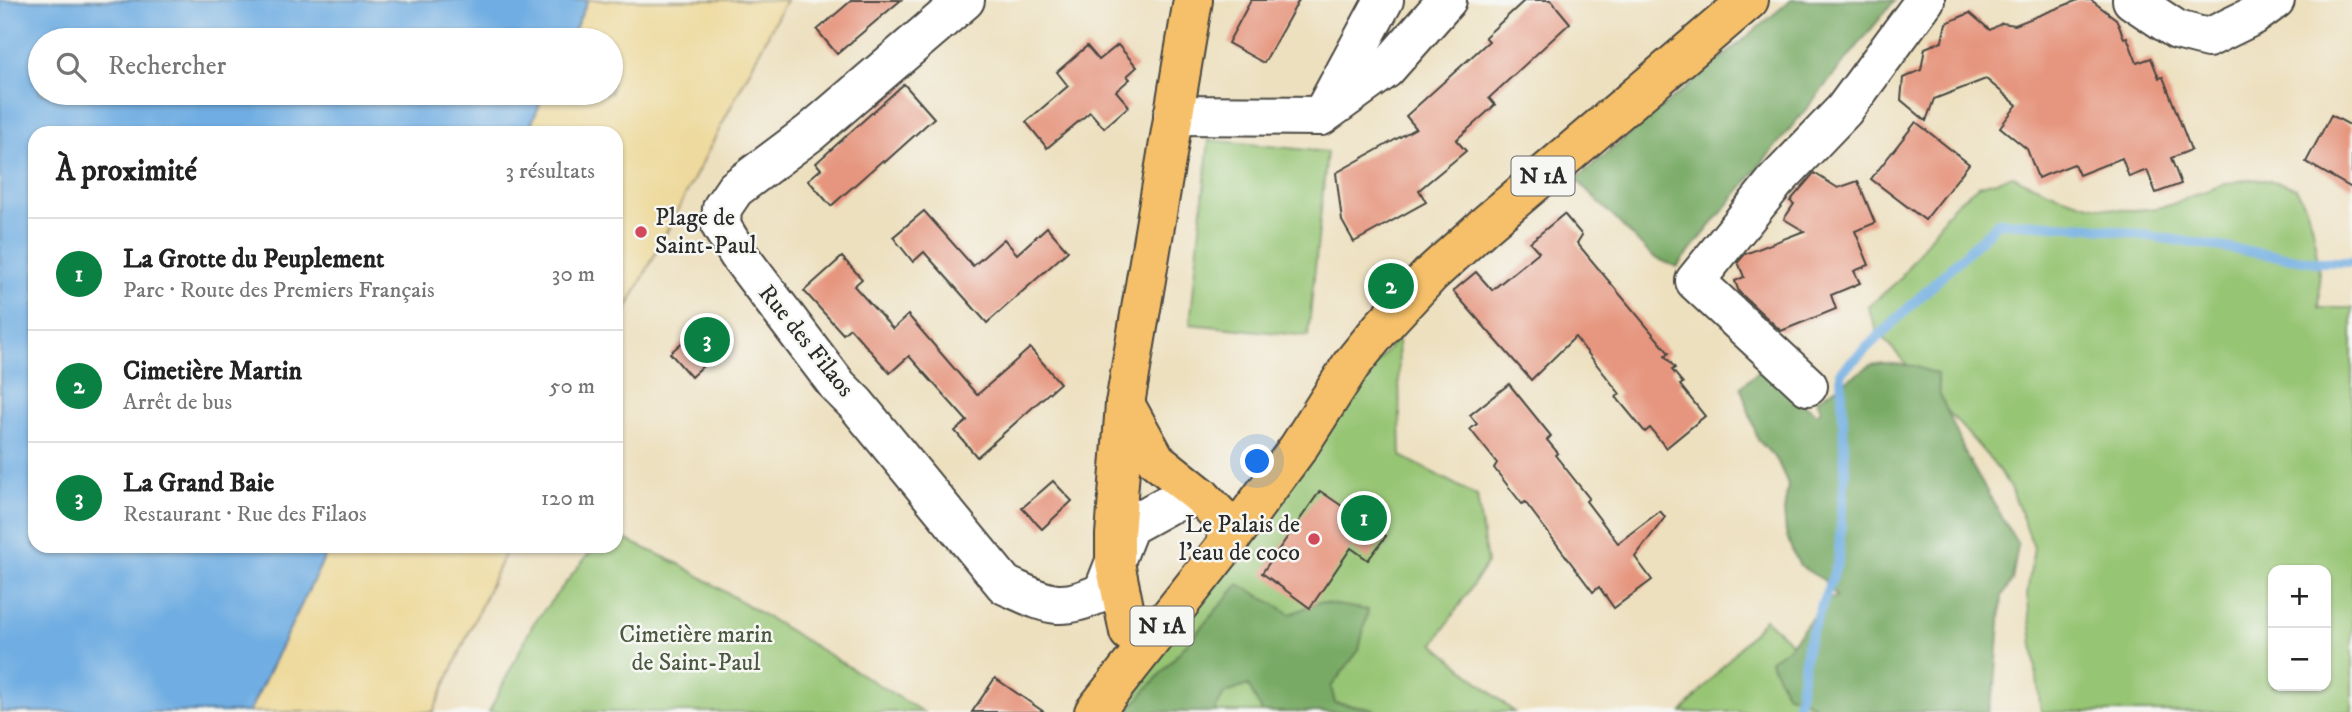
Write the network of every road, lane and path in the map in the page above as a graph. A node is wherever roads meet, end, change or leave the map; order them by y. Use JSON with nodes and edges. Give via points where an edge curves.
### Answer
{"nodes":[{"id":1,"x":965,"y":0,"type":"edge"},
{"id":2,"x":1193,"y":0,"type":"edge"},
{"id":3,"x":1384,"y":0,"type":"edge"},
{"id":4,"x":1447,"y":0,"type":"edge"},
{"id":5,"x":1749,"y":0,"type":"edge"},
{"id":6,"x":1925,"y":0,"type":"edge"},
{"id":7,"x":2132,"y":0,"type":"edge"},
{"id":8,"x":2275,"y":0,"type":"edge"},
{"id":9,"x":1173,"y":115,"type":"junction"},
{"id":10,"x":1321,"y":116,"type":"junction"},
{"id":11,"x":1808,"y":386,"type":"dead end"},
{"id":12,"x":1125,"y":404,"type":"junction"},
{"id":13,"x":1217,"y":517,"type":"junction"},
{"id":14,"x":1115,"y":563,"type":"junction"},
{"id":15,"x":1129,"y":632,"type":"junction"},
{"id":16,"x":1067,"y":712,"type":"edge"},
{"id":17,"x":1094,"y":712,"type":"edge"}],
"edges":[{"from":1,"to":14,"type":"street","name":"Rue des Filaos","via":[[811,132],[735,189],[722,208],[721,226],[838,386],[1004,585],[1060,606],[1080,603],[1103,592]]},
{"from":2,"to":9,"type":"main road"},
{"from":3,"to":10,"type":"street"},
{"from":4,"to":10,"type":"street","via":[[1386,69]]},
{"from":5,"to":13,"type":"main road","number":"N 1A","via":[[1430,275],[1288,428]]},
{"from":6,"to":11,"type":"street","via":[[1844,110],[1775,182],[1695,281]]},
{"from":7,"to":8,"type":"street","via":[[2177,30],[2208,38]]},
{"from":9,"to":10,"type":"street"},
{"from":9,"to":12,"type":"main road"},
{"from":12,"to":13,"type":"main road","via":[[1156,460]]},
{"from":12,"to":14,"type":"main road"},
{"from":13,"to":14,"type":"street","via":[[1168,504],[1129,526]]},
{"from":13,"to":15,"type":"main road","number":"N 1A"},
{"from":13,"to":17,"type":"main road","number":"N 1A"},
{"from":14,"to":15,"type":"main road"},
{"from":15,"to":16,"type":"main road","number":"N 1A"}]}
